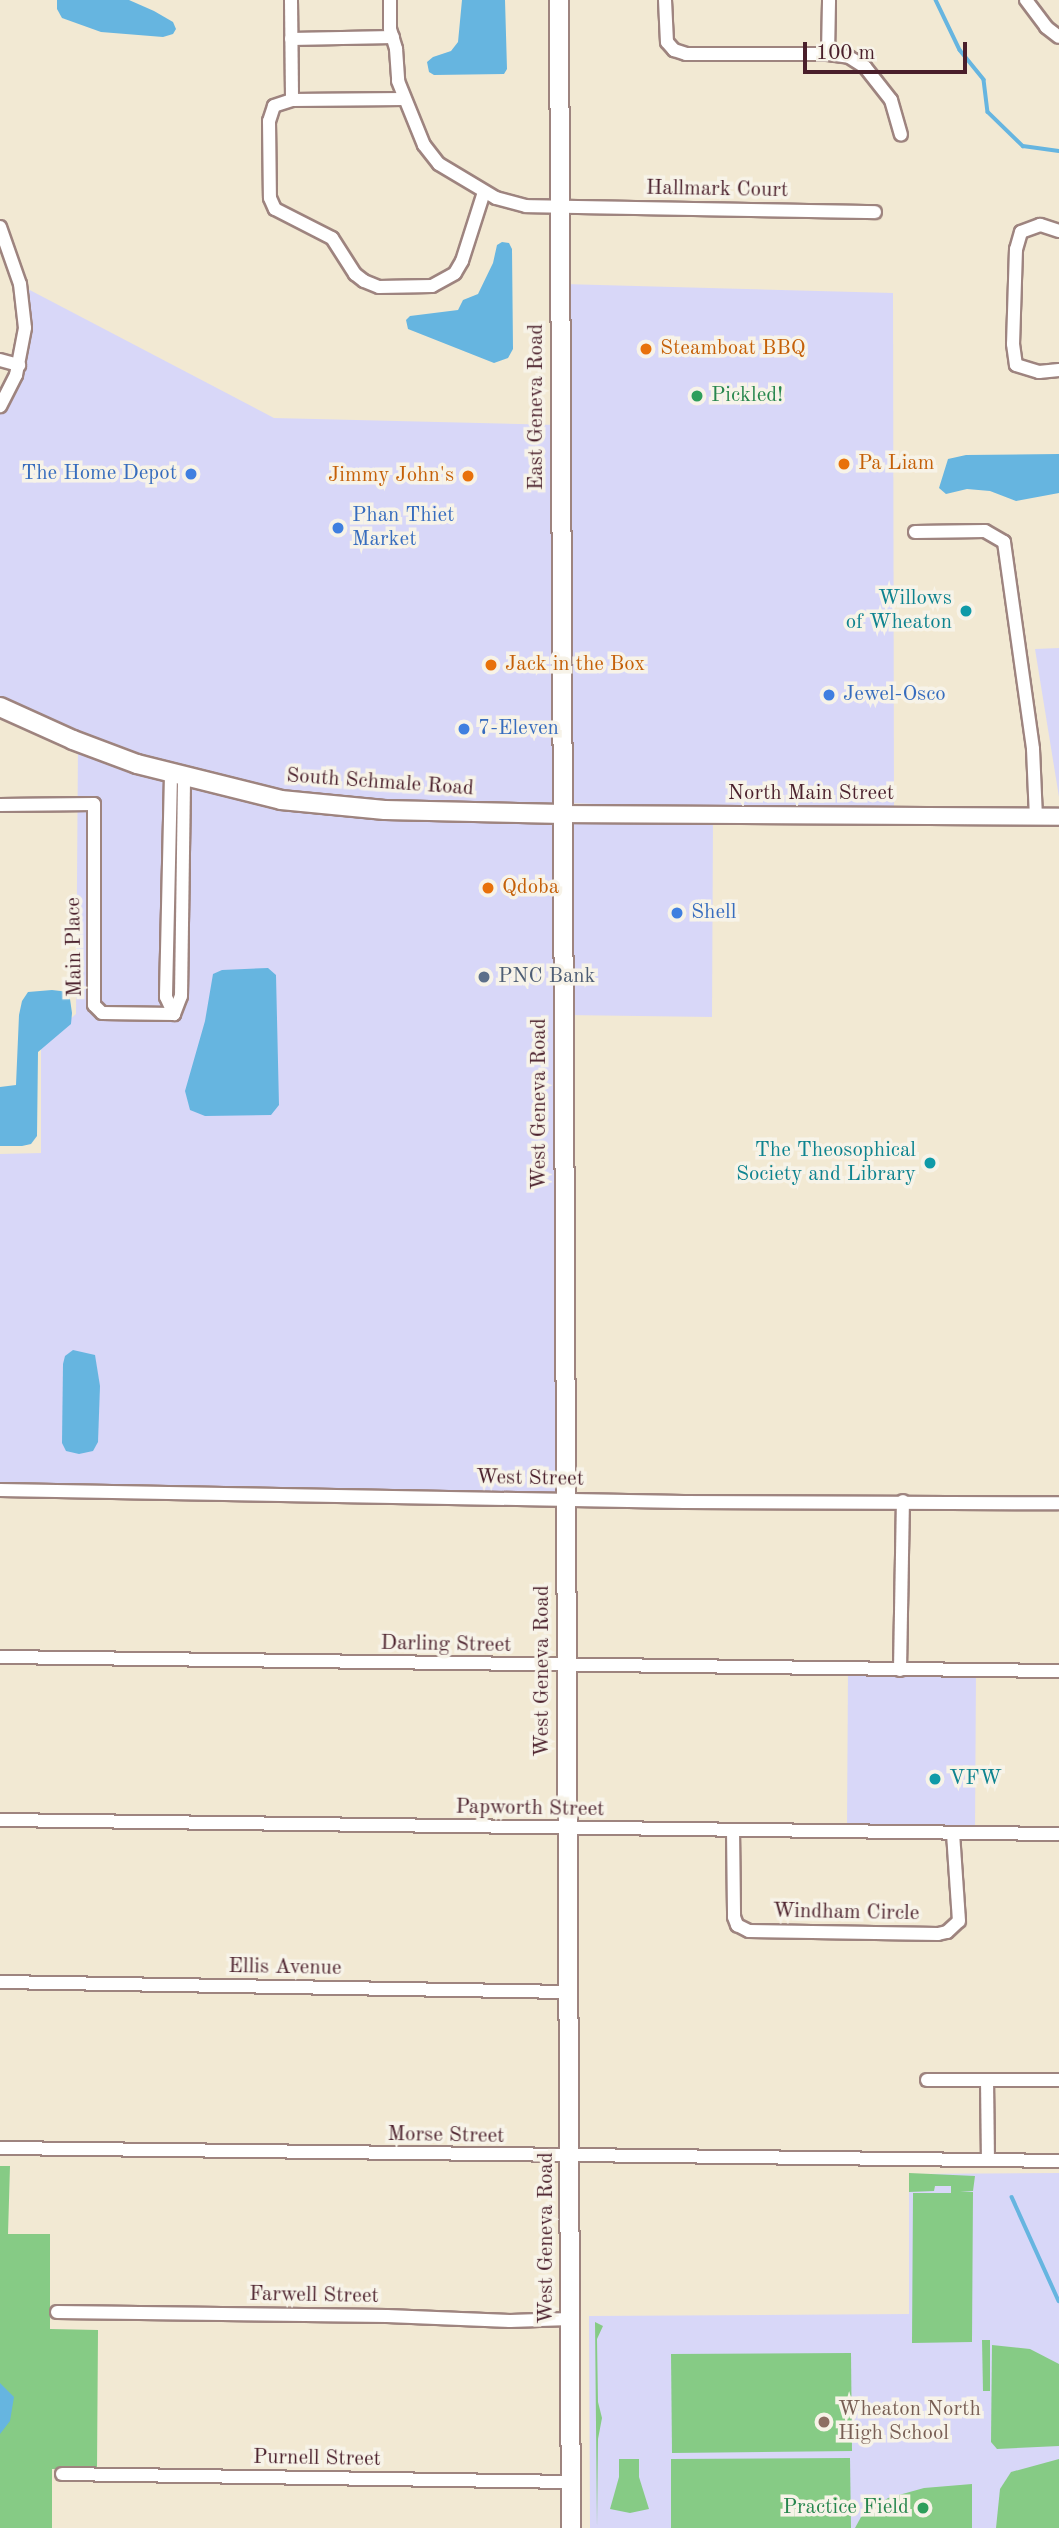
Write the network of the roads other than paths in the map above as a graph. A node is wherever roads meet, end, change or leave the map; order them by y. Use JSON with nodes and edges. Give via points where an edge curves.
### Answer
{"nodes":[{"id":1,"x":291,"y":0,"type":"edge"},
{"id":2,"x":390,"y":0,"type":"edge"},
{"id":3,"x":559,"y":0,"type":"edge"},
{"id":4,"x":665,"y":0,"type":"edge"},
{"id":5,"x":829,"y":0,"type":"edge"},
{"id":6,"x":1026,"y":0,"type":"edge"},
{"id":7,"x":393,"y":37,"type":"junction"},
{"id":8,"x":1059,"y":37,"type":"edge"},
{"id":9,"x":291,"y":39,"type":"junction"},
{"id":10,"x":828,"y":54,"type":"junction"},
{"id":11,"x":404,"y":99,"type":"junction"},
{"id":12,"x":292,"y":100,"type":"junction"},
{"id":13,"x":901,"y":135,"type":"dead end"},
{"id":14,"x":484,"y":192,"type":"junction"},
{"id":15,"x":559,"y":206,"type":"junction"},
{"id":16,"x":875,"y":212,"type":"dead end"},
{"id":17,"x":0,"y":227,"type":"edge"},
{"id":18,"x":1059,"y":231,"type":"edge"},
{"id":19,"x":0,"y":360,"type":"edge"},
{"id":20,"x":19,"y":365,"type":"junction"},
{"id":21,"x":1059,"y":370,"type":"edge"},
{"id":22,"x":0,"y":406,"type":"edge"},
{"id":23,"x":915,"y":532,"type":"dead end"},
{"id":24,"x":0,"y":707,"type":"edge"},
{"id":25,"x":177,"y":776,"type":"junction"},
{"id":26,"x":0,"y":805,"type":"edge"},
{"id":27,"x":563,"y":814,"type":"junction"},
{"id":28,"x":1036,"y":817,"type":"junction"},
{"id":29,"x":1059,"y":817,"type":"edge"},
{"id":30,"x":0,"y":1490,"type":"edge"},
{"id":31,"x":565,"y":1498,"type":"junction"},
{"id":32,"x":903,"y":1501,"type":"junction"},
{"id":33,"x":1059,"y":1503,"type":"edge"},
{"id":34,"x":0,"y":1657,"type":"edge"},
{"id":35,"x":566,"y":1666,"type":"junction"},
{"id":36,"x":900,"y":1670,"type":"junction"},
{"id":37,"x":1059,"y":1671,"type":"edge"},
{"id":38,"x":0,"y":1820,"type":"edge"},
{"id":39,"x":567,"y":1829,"type":"junction"},
{"id":40,"x":733,"y":1830,"type":"junction"},
{"id":41,"x":953,"y":1833,"type":"junction"},
{"id":42,"x":1059,"y":1834,"type":"edge"},
{"id":43,"x":0,"y":1982,"type":"edge"},
{"id":44,"x":569,"y":1993,"type":"junction"},
{"id":45,"x":927,"y":2080,"type":"dead end"},
{"id":46,"x":987,"y":2080,"type":"junction"},
{"id":47,"x":1059,"y":2080,"type":"edge"},
{"id":48,"x":0,"y":2148,"type":"edge"},
{"id":49,"x":569,"y":2156,"type":"junction"},
{"id":50,"x":988,"y":2160,"type":"junction"},
{"id":51,"x":1059,"y":2161,"type":"edge"},
{"id":52,"x":57,"y":2312,"type":"dead end"},
{"id":53,"x":570,"y":2319,"type":"junction"},
{"id":54,"x":62,"y":2474,"type":"dead end"},
{"id":55,"x":571,"y":2482,"type":"junction"},
{"id":56,"x":571,"y":2528,"type":"edge"}],
"edges":[{"from":1,"to":9,"type":"street"},
{"from":2,"to":7,"type":"street","name":"Hallmark Court"},
{"from":3,"to":15,"type":"main road","name":"East Geneva Road"},
{"from":4,"to":10,"type":"street","via":[[667,42],[686,54]]},
{"from":5,"to":10,"type":"street"},
{"from":6,"to":8,"type":"street"},
{"from":7,"to":9,"type":"street"},
{"from":7,"to":11,"type":"street","name":"Hallmark Court"},
{"from":9,"to":12,"type":"street"},
{"from":10,"to":13,"type":"street","via":[[849,57],[865,67],[891,100]]},
{"from":11,"to":12,"type":"street"},
{"from":11,"to":14,"type":"street","name":"Hallmark Court","via":[[424,145],[439,164]]},
{"from":12,"to":14,"type":"street","via":[[281,101],[270,112],[270,198],[284,216],[332,238],[364,281],[379,287],[432,286],[455,273]]},
{"from":14,"to":15,"type":"street","name":"Hallmark Court","via":[[526,206]]},
{"from":15,"to":16,"type":"street","name":"Hallmark Court"},
{"from":15,"to":27,"type":"main road","name":"East Geneva Road"},
{"from":17,"to":20,"type":"street","via":[[23,298],[25,328]]},
{"from":18,"to":21,"type":"street","via":[[1040,225],[1021,232],[1016,249],[1013,344],[1016,366],[1039,372]]},
{"from":19,"to":20,"type":"street"},
{"from":20,"to":22,"type":"street"},
{"from":23,"to":28,"type":"street","via":[[985,531],[1004,542],[1033,749]]},
{"from":24,"to":25,"type":"main road","name":"South Schmale Road","via":[[72,740]]},
{"from":25,"to":26,"type":"street","name":"Main Place","via":[[166,997],[174,1014],[102,1013],[94,1005],[94,804]]},
{"from":25,"to":27,"type":"main road","name":"South Schmale Road","via":[[315,804]]},
{"from":27,"to":28,"type":"street","name":"North Main Street"},
{"from":27,"to":31,"type":"main road","name":"West Geneva Road"},
{"from":28,"to":29,"type":"street","name":"North Main Street"},
{"from":30,"to":31,"type":"street","name":"West Street"},
{"from":31,"to":32,"type":"street","name":"West Street"},
{"from":31,"to":35,"type":"main road","name":"West Geneva Road"},
{"from":32,"to":33,"type":"street","name":"West Street"},
{"from":32,"to":36,"type":"street"},
{"from":34,"to":35,"type":"street","name":"Darling Street"},
{"from":35,"to":36,"type":"street","name":"Darling Street"},
{"from":35,"to":39,"type":"main road","name":"West Geneva Road"},
{"from":36,"to":37,"type":"street","name":"Darling Street"},
{"from":38,"to":39,"type":"street","name":"Papworth Street"},
{"from":39,"to":40,"type":"street","name":"Papworth Street"},
{"from":39,"to":44,"type":"main road","name":"West Geneva Road"},
{"from":40,"to":41,"type":"street","name":"Papworth Street"},
{"from":40,"to":41,"type":"street","name":"Windham Circle","via":[[734,1917],[737,1925],[749,1931],[947,1932],[959,1922]]},
{"from":41,"to":42,"type":"street","name":"Papworth Street"},
{"from":43,"to":44,"type":"street","name":"Ellis Avenue"},
{"from":44,"to":49,"type":"main road","name":"West Geneva Road"},
{"from":45,"to":46,"type":"street"},
{"from":46,"to":47,"type":"street"},
{"from":46,"to":50,"type":"street"},
{"from":48,"to":49,"type":"street","name":"Morse Street"},
{"from":49,"to":50,"type":"street","name":"Morse Street"},
{"from":49,"to":53,"type":"main road","name":"West Geneva Road"},
{"from":50,"to":51,"type":"street","name":"Morse Street"},
{"from":52,"to":53,"type":"street","name":"Farwell Street"},
{"from":53,"to":55,"type":"main road","name":"West Geneva Road"},
{"from":54,"to":55,"type":"street","name":"Purnell Street"},
{"from":55,"to":56,"type":"main road","name":"West Geneva Road"}]}
